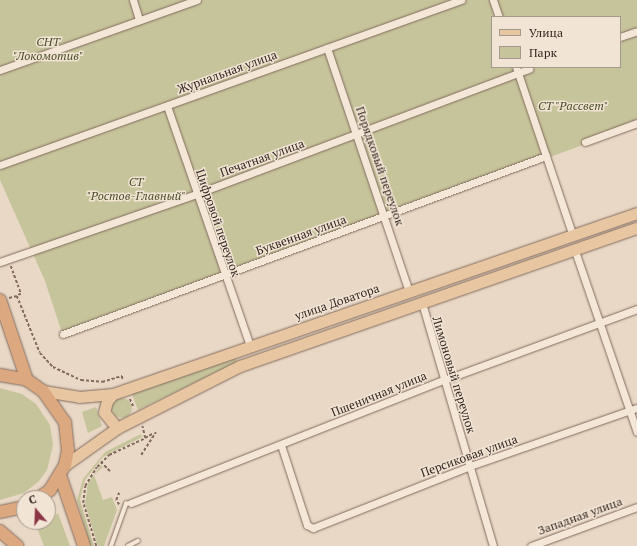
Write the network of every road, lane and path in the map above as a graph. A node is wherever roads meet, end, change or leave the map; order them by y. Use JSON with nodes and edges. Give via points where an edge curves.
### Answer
{"nodes":[{"id":1,"x":133,"y":0,"type":"edge"},
{"id":2,"x":197,"y":0,"type":"edge"},
{"id":3,"x":462,"y":0,"type":"edge"},
{"id":4,"x":493,"y":0,"type":"edge"},
{"id":5,"x":499,"y":16,"type":"edge"},
{"id":6,"x":139,"y":20,"type":"junction"},
{"id":7,"x":637,"y":31,"type":"edge"},
{"id":8,"x":621,"y":37,"type":"edge"},
{"id":9,"x":327,"y":48,"type":"junction"},
{"id":10,"x":529,"y":69,"type":"dead end"},
{"id":11,"x":0,"y":70,"type":"edge"},
{"id":12,"x":517,"y":70,"type":"edge"},
{"id":13,"x":166,"y":106,"type":"junction"},
{"id":14,"x":637,"y":124,"type":"edge"},
{"id":15,"x":357,"y":134,"type":"junction"},
{"id":16,"x":585,"y":142,"type":"dead end"},
{"id":17,"x":546,"y":156,"type":"junction"},
{"id":18,"x":0,"y":165,"type":"edge"},
{"id":19,"x":196,"y":194,"type":"junction"},
{"id":20,"x":637,"y":213,"type":"edge"},
{"id":21,"x":386,"y":215,"type":"junction"},
{"id":22,"x":637,"y":228,"type":"edge"},
{"id":23,"x":573,"y":236,"type":"junction"},
{"id":24,"x":575,"y":251,"type":"junction"},
{"id":25,"x":8,"y":259,"type":"junction"},
{"id":26,"x":0,"y":262,"type":"edge"},
{"id":27,"x":225,"y":275,"type":"junction"},
{"id":28,"x":409,"y":292,"type":"junction"},
{"id":29,"x":17,"y":296,"type":"junction"},
{"id":30,"x":0,"y":301,"type":"edge"},
{"id":31,"x":422,"y":303,"type":"junction"},
{"id":32,"x":637,"y":309,"type":"edge"},
{"id":33,"x":2,"y":318,"type":"edge"},
{"id":34,"x":600,"y":323,"type":"junction"},
{"id":35,"x":63,"y":334,"type":"dead end"},
{"id":36,"x":250,"y":346,"type":"junction"},
{"id":37,"x":0,"y":375,"type":"edge"},
{"id":38,"x":27,"y":380,"type":"junction"},
{"id":39,"x":444,"y":380,"type":"junction"},
{"id":40,"x":43,"y":390,"type":"junction"},
{"id":41,"x":127,"y":390,"type":"junction"},
{"id":42,"x":113,"y":394,"type":"junction"},
{"id":43,"x":633,"y":409,"type":"edge"},
{"id":44,"x":138,"y":418,"type":"junction"},
{"id":45,"x":117,"y":428,"type":"junction"},
{"id":46,"x":637,"y":432,"type":"edge"},
{"id":47,"x":145,"y":438,"type":"junction"},
{"id":48,"x":281,"y":445,"type":"junction"},
{"id":49,"x":141,"y":455,"type":"dead end"},
{"id":50,"x":101,"y":462,"type":"junction"},
{"id":51,"x":470,"y":466,"type":"junction"},
{"id":52,"x":62,"y":470,"type":"junction"},
{"id":53,"x":110,"y":471,"type":"dead end"},
{"id":54,"x":46,"y":490,"type":"edge"},
{"id":55,"x":131,"y":503,"type":"joint"},
{"id":56,"x":637,"y":507,"type":"edge"},
{"id":57,"x":16,"y":508,"type":"edge"},
{"id":58,"x":0,"y":512,"type":"edge"},
{"id":59,"x":0,"y":531,"type":"edge"},
{"id":60,"x":138,"y":541,"type":"dead end"},
{"id":61,"x":17,"y":546,"type":"edge"},
{"id":62,"x":84,"y":546,"type":"edge"},
{"id":63,"x":96,"y":546,"type":"edge"},
{"id":64,"x":111,"y":546,"type":"edge"},
{"id":65,"x":128,"y":546,"type":"edge"},
{"id":66,"x":493,"y":546,"type":"edge"},
{"id":67,"x":531,"y":546,"type":"edge"}],
"edges":[{"from":1,"to":6,"type":"street"},
{"from":2,"to":6,"type":"street"},
{"from":3,"to":9,"type":"street","name":"Журнальная улица"},
{"from":4,"to":5,"type":"street"},
{"from":6,"to":11,"type":"street"},
{"from":7,"to":8,"type":"street"},
{"from":9,"to":13,"type":"street","name":"Журнальная улица"},
{"from":9,"to":15,"type":"street","name":"Порядковый переулок"},
{"from":10,"to":12,"type":"street","name":"Печатная улица"},
{"from":12,"to":15,"type":"street","name":"Печатная улица"},
{"from":12,"to":17,"type":"street"},
{"from":13,"to":18,"type":"street","name":"Журнальная улица"},
{"from":13,"to":19,"type":"street","name":"Цифровой переулок"},
{"from":14,"to":16,"type":"street"},
{"from":15,"to":19,"type":"street","name":"Печатная улица"},
{"from":15,"to":21,"type":"street","name":"Порядковый переулок"},
{"from":17,"to":21,"type":"street","name":"Буквенная улица"},
{"from":17,"to":23,"type":"street"},
{"from":19,"to":25,"type":"street","name":"Печатная улица"},
{"from":19,"to":27,"type":"street","name":"Цифровой переулок"},
{"from":20,"to":23,"type":"main road","name":"улица Доватора"},
{"from":21,"to":27,"type":"street","name":"Буквенная улица"},
{"from":21,"to":28,"type":"street","name":"Порядковый переулок"},
{"from":22,"to":24,"type":"main road"},
{"from":23,"to":28,"type":"main road","name":"улица Доватора"},
{"from":24,"to":31,"type":"main road"},
{"from":24,"to":34,"type":"street"},
{"from":25,"to":26,"type":"street","name":"Печатная улица"},
{"from":25,"to":29,"type":"path","via":[[21,294]]},
{"from":27,"to":35,"type":"street","name":"Буквенная улица"},
{"from":27,"to":36,"type":"street","name":"Цифровой переулок"},
{"from":28,"to":36,"type":"main road","name":"улица Доватора"},
{"from":29,"to":30,"type":"path"},
{"from":29,"to":41,"type":"path","via":[[40,354],[53,367],[94,382],[122,376]]},
{"from":30,"to":33,"type":"highway"},
{"from":31,"to":39,"type":"street","name":"Лимоновый переулок"},
{"from":31,"to":44,"type":"main road","via":[[254,360]]},
{"from":32,"to":34,"type":"street","name":"Пшеничная улица"},
{"from":33,"to":38,"type":"highway"},
{"from":34,"to":39,"type":"street","name":"Пшеничная улица"},
{"from":34,"to":43,"type":"street"},
{"from":36,"to":41,"type":"main road","name":"улица Доватора"},
{"from":37,"to":38,"type":"highway"},
{"from":38,"to":40,"type":"highway"},
{"from":39,"to":48,"type":"street","name":"Пшеничная улица"},
{"from":39,"to":51,"type":"street","name":"Лимоновый переулок"},
{"from":40,"to":42,"type":"main road","name":"улица Доватора","via":[[79,397]]},
{"from":40,"to":52,"type":"highway","via":[[65,422],[68,450]]},
{"from":41,"to":42,"type":"main road","name":"улица Доватора"},
{"from":41,"to":44,"type":"path"},
{"from":42,"to":45,"type":"main road","via":[[104,412]]},
{"from":43,"to":46,"type":"street"},
{"from":43,"to":51,"type":"street","name":"Персиковая улица"},
{"from":44,"to":45,"type":"main road"},
{"from":44,"to":47,"type":"path"},
{"from":45,"to":52,"type":"main road"},
{"from":47,"to":49,"type":"path","via":[[156,432]]},
{"from":47,"to":50,"type":"path"},
{"from":48,"to":51,"type":"street","name":"Персиковая улица","via":[[309,528]]},
{"from":48,"to":55,"type":"street","name":"Пшеничная улица"},
{"from":50,"to":53,"type":"path"},
{"from":50,"to":63,"type":"path","via":[[87,482],[83,500]]},
{"from":51,"to":66,"type":"street","name":"Лимоновый переулок"},
{"from":52,"to":54,"type":"highway"},
{"from":52,"to":62,"type":"highway"},
{"from":55,"to":64,"type":"lane","via":[[126,504]]},
{"from":56,"to":67,"type":"street","name":"Западная улица"},
{"from":57,"to":58,"type":"highway"},
{"from":59,"to":61,"type":"highway"},
{"from":60,"to":65,"type":"lane"}]}
